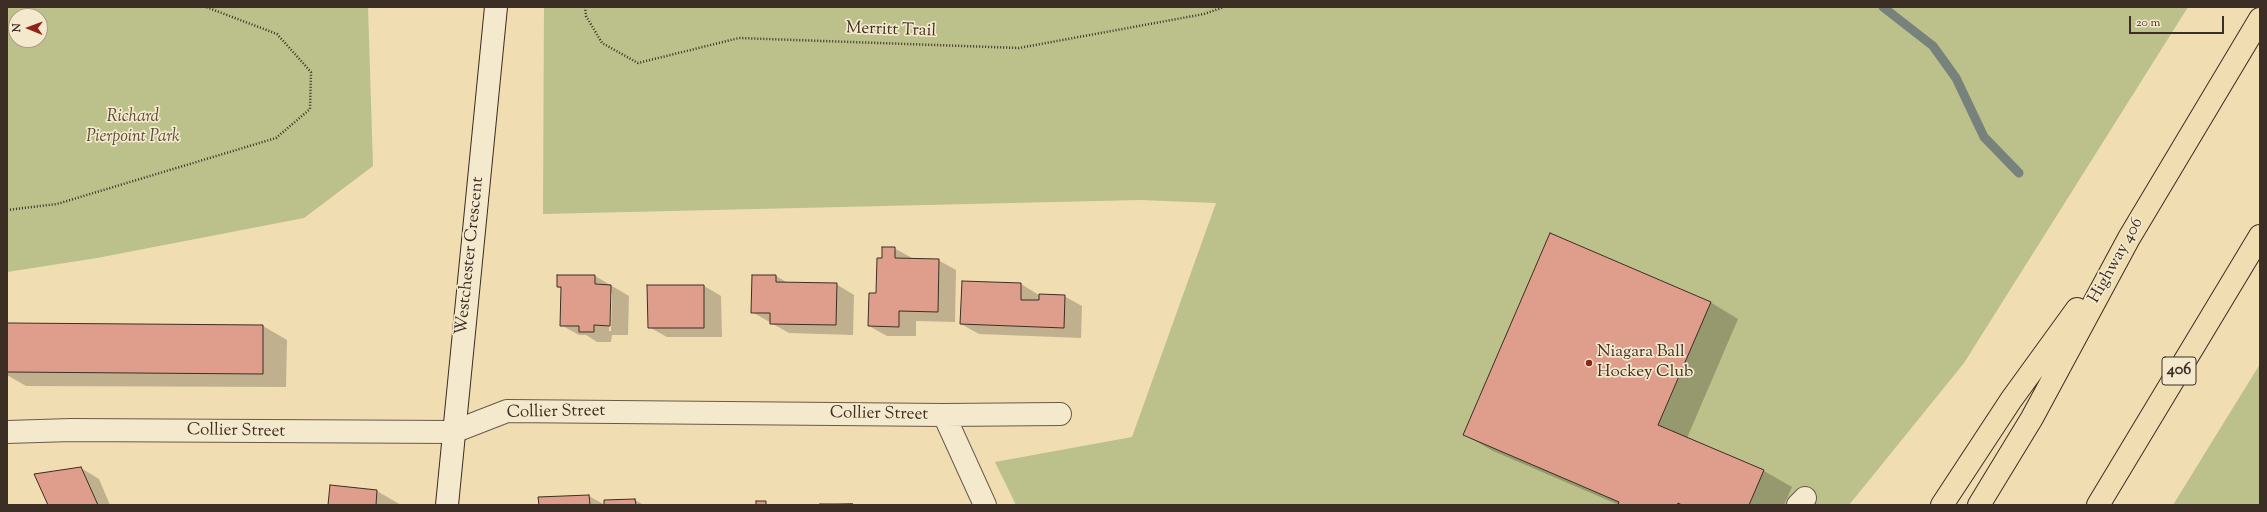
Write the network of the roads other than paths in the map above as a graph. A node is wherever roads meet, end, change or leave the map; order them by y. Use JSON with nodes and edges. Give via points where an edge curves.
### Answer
{"nodes":[{"id":1,"x":496,"y":7,"type":"edge"},
{"id":2,"x":2260,"y":19,"type":"edge"},
{"id":3,"x":2260,"y":236,"type":"edge"},
{"id":4,"x":2129,"y":238,"type":"junction"},
{"id":5,"x":1060,"y":414,"type":"dead end"},
{"id":6,"x":944,"y":415,"type":"junction"},
{"id":7,"x":7,"y":432,"type":"edge"},
{"id":8,"x":453,"y":432,"type":"junction"},
{"id":9,"x":447,"y":505,"type":"edge"},
{"id":10,"x":985,"y":505,"type":"edge"},
{"id":11,"x":1942,"y":505,"type":"edge"},
{"id":12,"x":1979,"y":505,"type":"edge"},
{"id":13,"x":2098,"y":505,"type":"edge"}],
"edges":[{"from":1,"to":8,"type":"street","name":"Westchester Crescent"},
{"from":2,"to":4,"type":"highway","name":"Highway 406"},
{"from":3,"to":13,"type":"highway","number":"406"},
{"from":4,"to":11,"type":"highway","via":[[2011,400]]},
{"from":4,"to":12,"type":"highway","name":"Highway 406","via":[[2032,418]]},
{"from":5,"to":6,"type":"street","name":"Collier Street"},
{"from":6,"to":8,"type":"street","name":"Collier Street","via":[[507,411]]},
{"from":6,"to":10,"type":"street"},
{"from":7,"to":8,"type":"street","name":"Collier Street"},
{"from":8,"to":9,"type":"street","name":"Westchester Crescent"}]}
